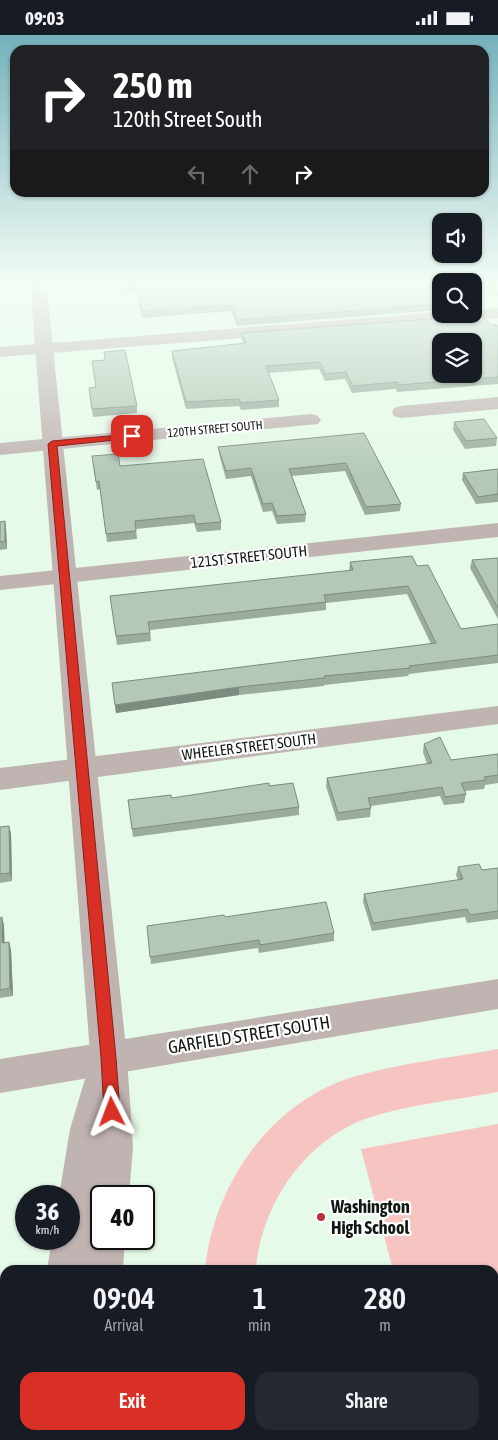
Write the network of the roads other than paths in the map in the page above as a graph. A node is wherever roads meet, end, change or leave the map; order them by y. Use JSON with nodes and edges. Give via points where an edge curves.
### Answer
{"nodes":[{"id":1,"x":63,"y":347,"type":"edge"},
{"id":2,"x":44,"y":348,"type":"junction"},
{"id":3,"x":0,"y":352,"type":"edge"},
{"id":4,"x":498,"y":403,"type":"edge"},
{"id":5,"x":401,"y":412,"type":"dead end"},
{"id":6,"x":311,"y":420,"type":"dead end"},
{"id":7,"x":52,"y":444,"type":"junction"},
{"id":8,"x":0,"y":449,"type":"edge"},
{"id":9,"x":498,"y":530,"type":"edge"},
{"id":10,"x":64,"y":576,"type":"junction"},
{"id":11,"x":0,"y":583,"type":"edge"},
{"id":12,"x":498,"y":715,"type":"edge"},
{"id":13,"x":82,"y":768,"type":"junction"},
{"id":14,"x":0,"y":779,"type":"edge"},
{"id":15,"x":498,"y":994,"type":"edge"},
{"id":16,"x":109,"y":1058,"type":"junction"},
{"id":17,"x":0,"y":1076,"type":"edge"},
{"id":18,"x":110,"y":1185,"type":"edge"},
{"id":19,"x":104,"y":1250,"type":"edge"},
{"id":20,"x":69,"y":1265,"type":"edge"},
{"id":21,"x":102,"y":1265,"type":"edge"}],
"edges":[{"from":1,"to":2,"type":"street"},
{"from":2,"to":3,"type":"street"},
{"from":2,"to":7,"type":"street"},
{"from":4,"to":5,"type":"street"},
{"from":6,"to":7,"type":"street","name":"120TH STREET SOUTH"},
{"from":7,"to":8,"type":"street","name":"120TH STREET SOUTH"},
{"from":7,"to":10,"type":"street"},
{"from":9,"to":10,"type":"street","name":"121ST STREET SOUTH"},
{"from":10,"to":11,"type":"street","name":"121ST STREET SOUTH"},
{"from":10,"to":13,"type":"street"},
{"from":12,"to":13,"type":"street","name":"WHEELER STREET SOUTH"},
{"from":13,"to":14,"type":"street","name":"WHEELER STREET SOUTH"},
{"from":13,"to":16,"type":"street"},
{"from":15,"to":16,"type":"street","name":"GARFIELD STREET SOUTH"},
{"from":16,"to":17,"type":"street","name":"GARFIELD STREET SOUTH"},
{"from":16,"to":18,"type":"street","via":[[114,1147]]},
{"from":16,"to":20,"type":"street","via":[[89,1129]]},
{"from":19,"to":21,"type":"street"}]}
